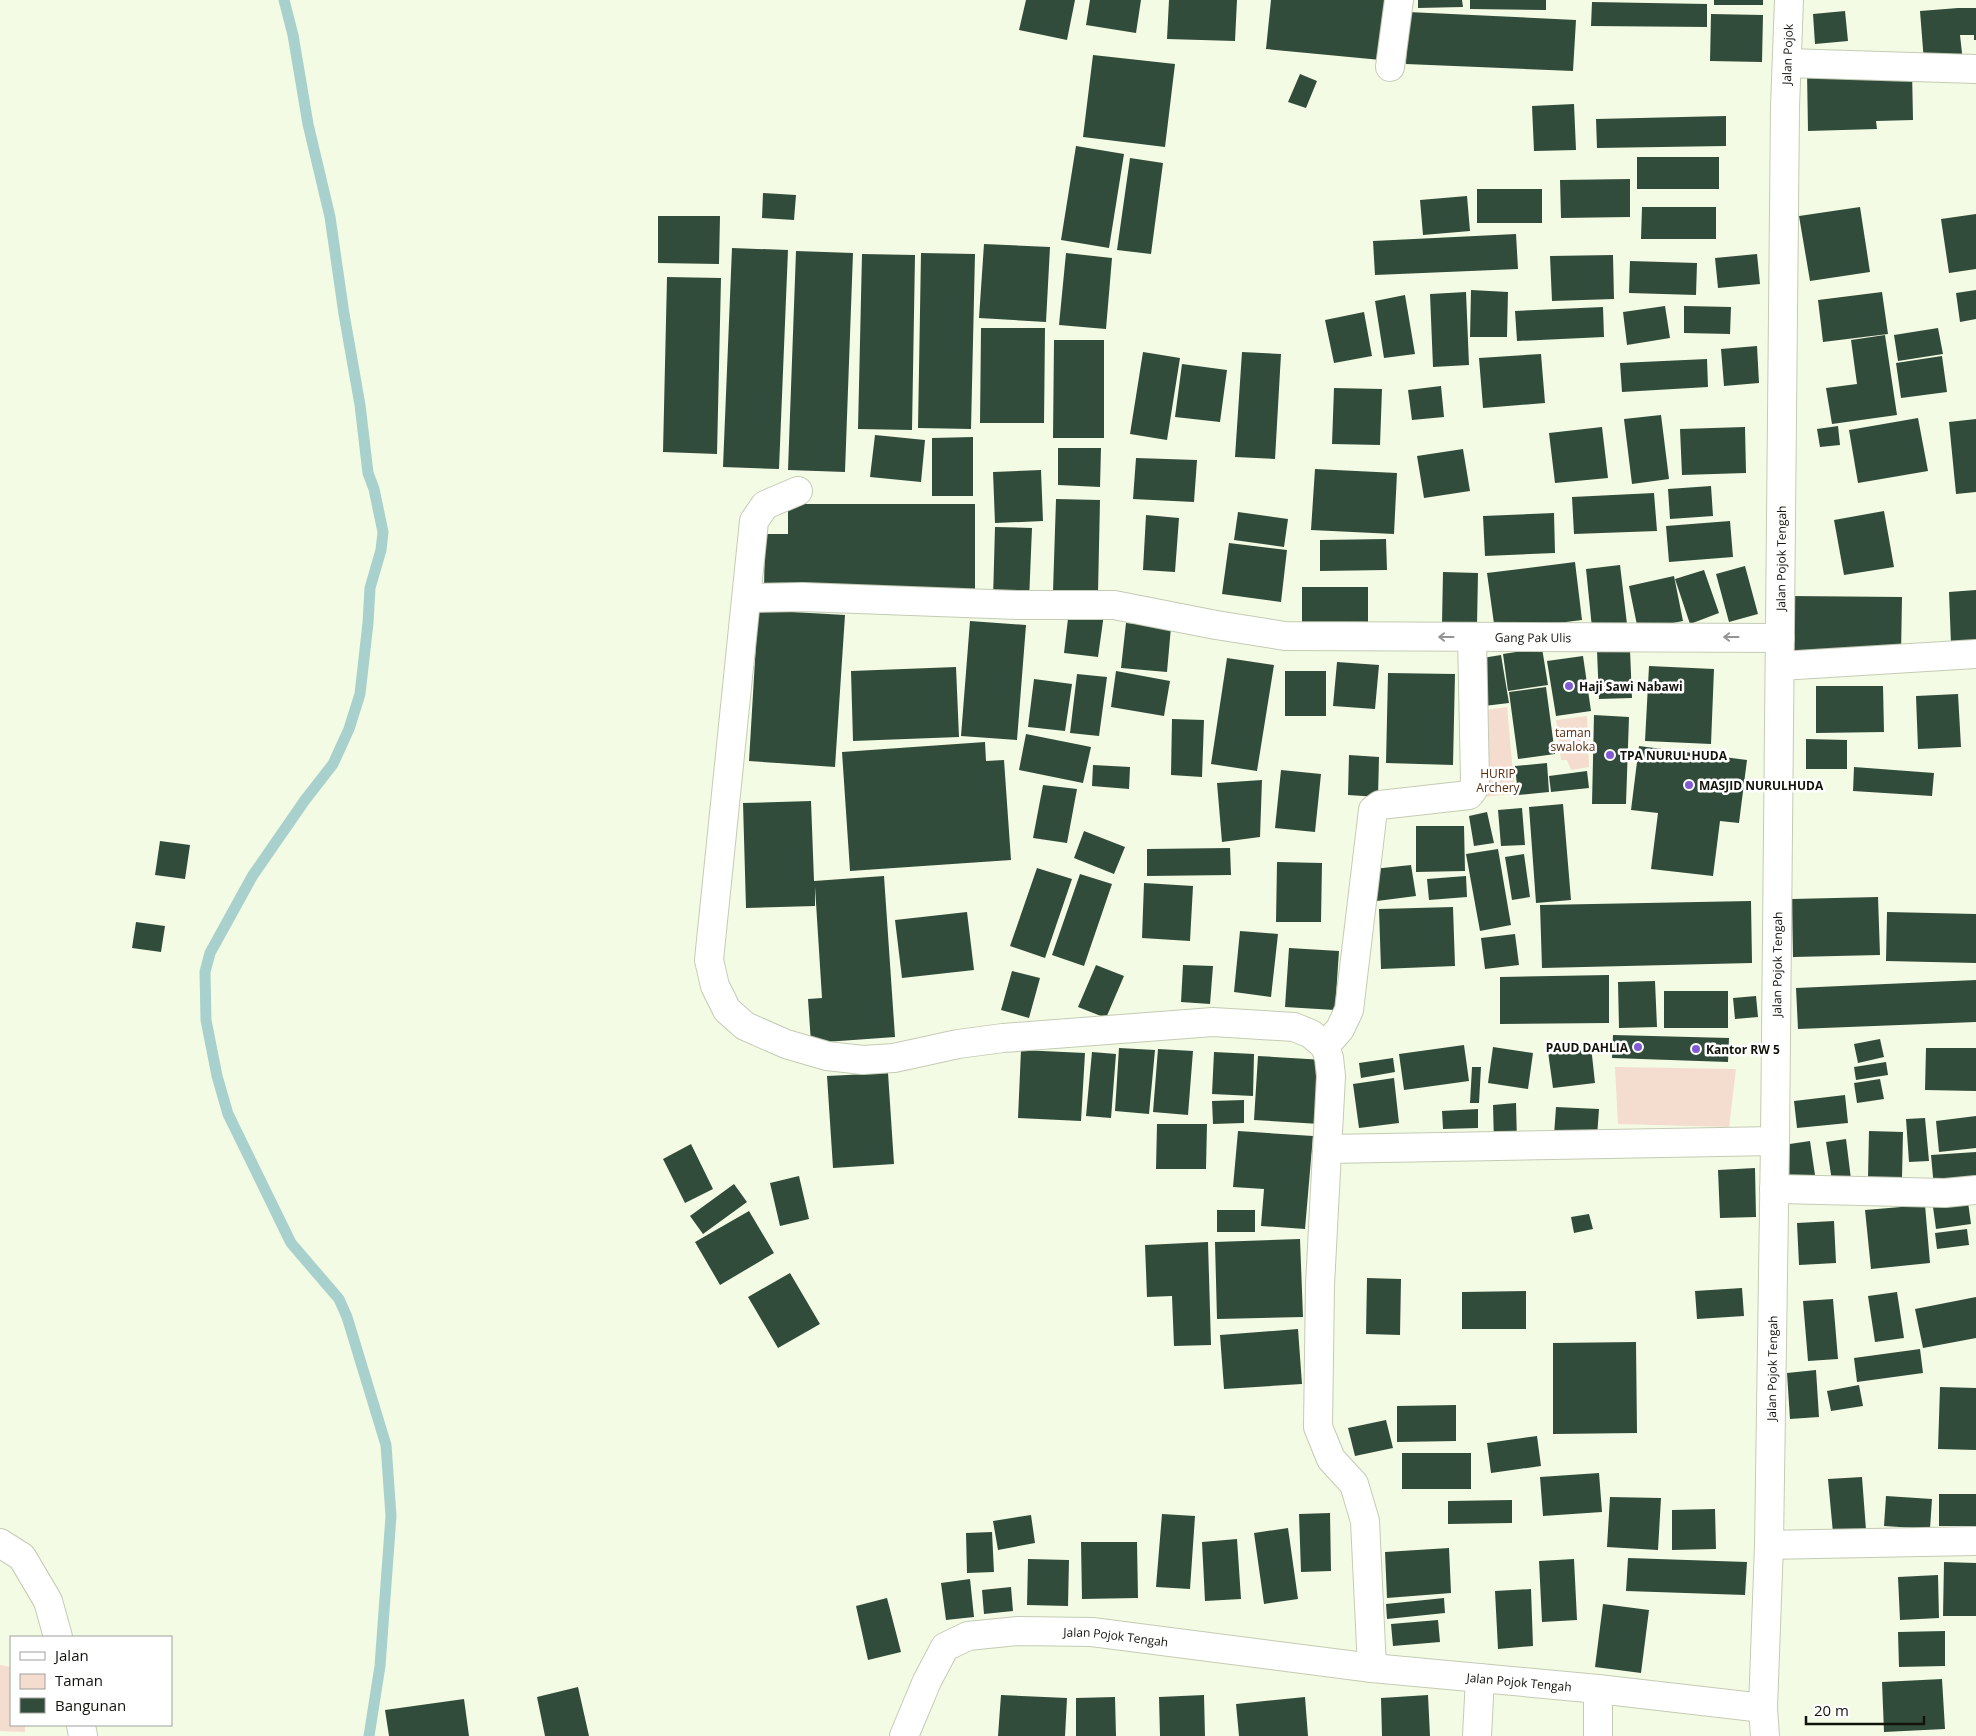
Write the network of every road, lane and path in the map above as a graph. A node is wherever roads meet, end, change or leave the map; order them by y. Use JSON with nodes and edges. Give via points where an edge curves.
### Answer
{"nodes":[{"id":1,"x":1400,"y":0,"type":"edge"},
{"id":2,"x":1789,"y":0,"type":"edge"},
{"id":3,"x":1787,"y":63,"type":"junction"},
{"id":4,"x":1390,"y":67,"type":"dead end"},
{"id":5,"x":1976,"y":70,"type":"edge"},
{"id":6,"x":1785,"y":107,"type":"joint"},
{"id":7,"x":798,"y":491,"type":"dead end"},
{"id":8,"x":747,"y":598,"type":"junction"},
{"id":9,"x":1472,"y":637,"type":"junction"},
{"id":10,"x":1780,"y":638,"type":"junction"},
{"id":11,"x":1976,"y":654,"type":"edge"},
{"id":12,"x":1780,"y":666,"type":"junction"},
{"id":13,"x":1325,"y":1046,"type":"junction"},
{"id":14,"x":1775,"y":1141,"type":"junction"},
{"id":15,"x":1328,"y":1149,"type":"junction"},
{"id":16,"x":1774,"y":1189,"type":"junction"},
{"id":17,"x":1976,"y":1190,"type":"edge"},
{"id":18,"x":1976,"y":1541,"type":"edge"},
{"id":19,"x":0,"y":1543,"type":"edge"},
{"id":20,"x":1769,"y":1545,"type":"junction"},
{"id":21,"x":58,"y":1636,"type":"edge"},
{"id":22,"x":1372,"y":1668,"type":"junction"},
{"id":23,"x":1480,"y":1678,"type":"junction"},
{"id":24,"x":1598,"y":1689,"type":"junction"},
{"id":25,"x":1763,"y":1708,"type":"junction"},
{"id":26,"x":904,"y":1736,"type":"edge"},
{"id":27,"x":1477,"y":1736,"type":"edge"},
{"id":28,"x":1598,"y":1736,"type":"edge"},
{"id":29,"x":1765,"y":1736,"type":"edge"}],
"edges":[{"from":1,"to":4,"type":"street"},
{"from":2,"to":3,"type":"street","name":"Jalan Pojok"},
{"from":3,"to":5,"type":"street"},
{"from":3,"to":6,"type":"street","name":"Jalan Pojok"},
{"from":6,"to":10,"type":"street","name":"Jalan Pojok Tengah"},
{"from":7,"to":8,"type":"street","via":[[764,505],[754,521]]},
{"from":9,"to":8,"type":"street","name":"Gang Pak Ulis","one_way":true,"via":[[1285,636],[1114,605]]},
{"from":8,"to":13,"type":"street","via":[[709,960],[715,986],[727,1010],[745,1026],[786,1044],[827,1056],[863,1060],[894,1058],[1003,1038],[1213,1022],[1294,1028],[1311,1034]]},
{"from":10,"to":9,"type":"street","name":"Gang Pak Ulis","one_way":true},
{"from":9,"to":13,"type":"street","via":[[1473,790],[1469,795],[1380,805],[1373,810],[1349,1010],[1340,1029]]},
{"from":10,"to":12,"type":"street","name":"Jalan Pojok Tengah"},
{"from":11,"to":12,"type":"street"},
{"from":12,"to":14,"type":"street","name":"Jalan Pojok Tengah"},
{"from":13,"to":15,"type":"street","via":[[1331,1076]]},
{"from":14,"to":15,"type":"street"},
{"from":14,"to":16,"type":"street","name":"Jalan Pojok Tengah"},
{"from":15,"to":22,"type":"street","via":[[1320,1285],[1318,1427],[1331,1459],[1354,1484],[1365,1521]]},
{"from":16,"to":17,"type":"street","via":[[1944,1193]]},
{"from":16,"to":20,"type":"street","name":"Jalan Pojok Tengah"},
{"from":18,"to":20,"type":"street"},
{"from":19,"to":21,"type":"street","via":[[22,1557],[48,1601]]},
{"from":20,"to":25,"type":"street","name":"Jalan Pojok Tengah"},
{"from":22,"to":23,"type":"street","name":"Jalan Pojok Tengah"},
{"from":22,"to":26,"type":"street","name":"Jalan Pojok Tengah","via":[[1092,1632],[968,1636],[945,1647]]},
{"from":23,"to":24,"type":"street","name":"Jalan Pojok Tengah"},
{"from":23,"to":27,"type":"street"},
{"from":24,"to":25,"type":"street","name":"Jalan Pojok Tengah"},
{"from":24,"to":28,"type":"street"},
{"from":25,"to":29,"type":"street"}]}
